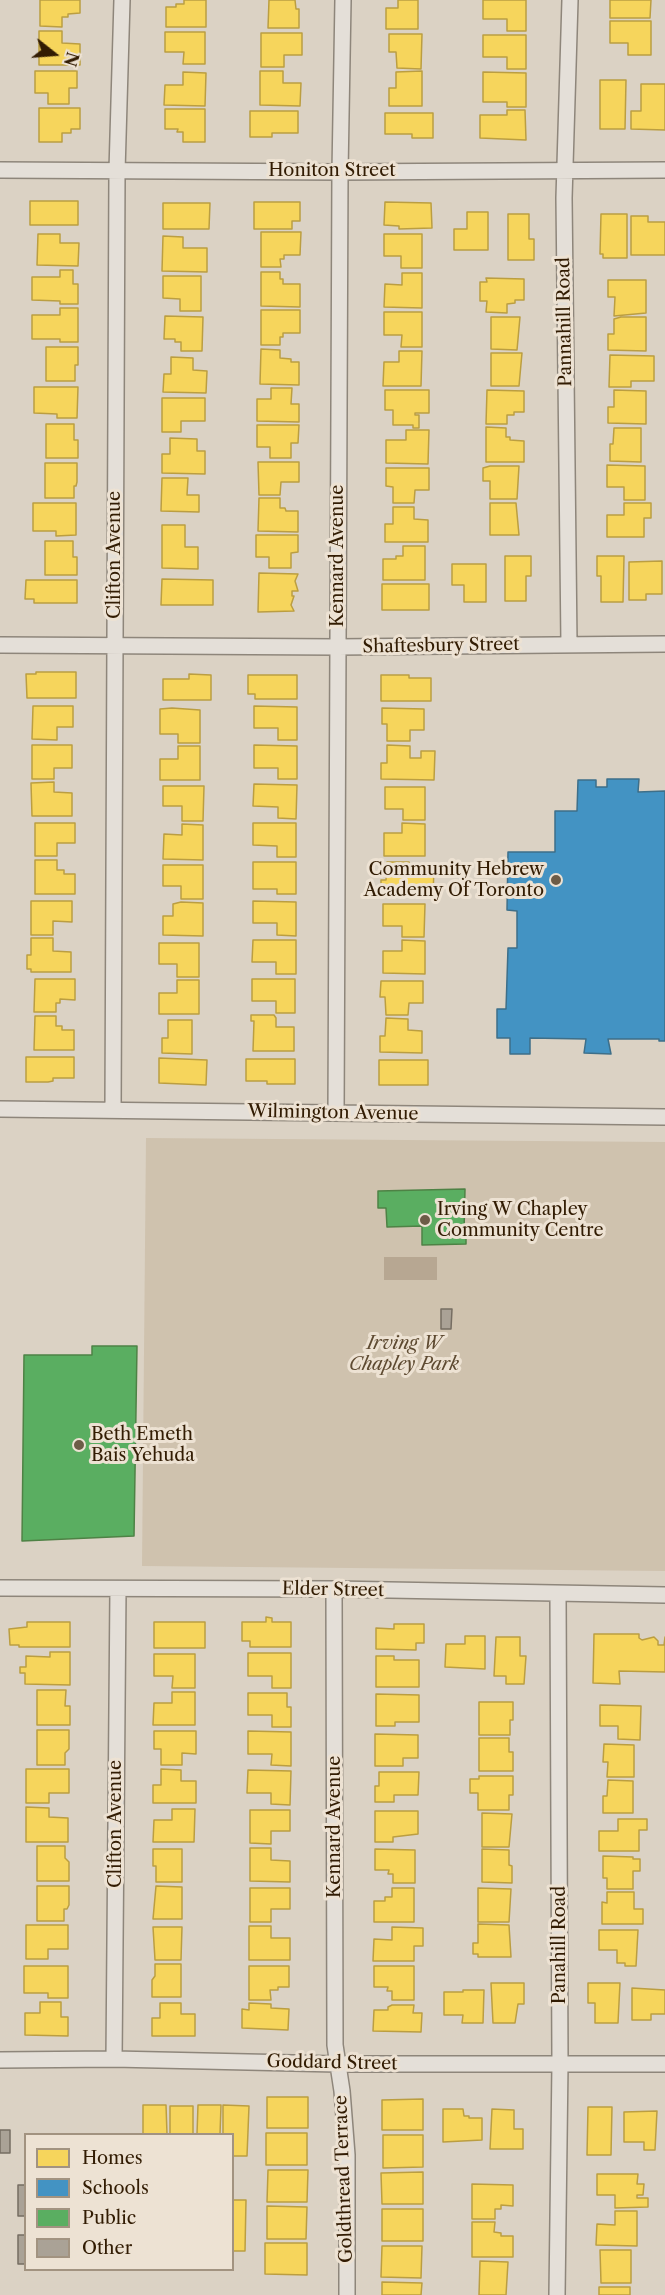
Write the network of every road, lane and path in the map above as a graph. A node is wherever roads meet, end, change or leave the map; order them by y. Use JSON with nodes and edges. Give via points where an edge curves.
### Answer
{"nodes":[{"id":1,"x":122,"y":0,"type":"edge"},
{"id":2,"x":343,"y":0,"type":"edge"},
{"id":3,"x":570,"y":0,"type":"edge"},
{"id":4,"x":0,"y":170,"type":"edge"},
{"id":5,"x":565,"y":170,"type":"junction"},
{"id":6,"x":665,"y":170,"type":"edge"},
{"id":7,"x":117,"y":171,"type":"junction"},
{"id":8,"x":340,"y":172,"type":"junction"},
{"id":9,"x":569,"y":644,"type":"junction"},
{"id":10,"x":665,"y":644,"type":"edge"},
{"id":11,"x":0,"y":645,"type":"edge"},
{"id":12,"x":115,"y":647,"type":"junction"},
{"id":13,"x":337,"y":647,"type":"junction"},
{"id":14,"x":0,"y":1110,"type":"edge"},
{"id":15,"x":113,"y":1110,"type":"junction"},
{"id":16,"x":336,"y":1113,"type":"junction"},
{"id":17,"x":665,"y":1117,"type":"edge"},
{"id":18,"x":0,"y":1588,"type":"edge"},
{"id":19,"x":118,"y":1589,"type":"junction"},
{"id":20,"x":334,"y":1589,"type":"junction"},
{"id":21,"x":558,"y":1595,"type":"junction"},
{"id":22,"x":665,"y":1595,"type":"edge"},
{"id":23,"x":114,"y":2059,"type":"junction"},
{"id":24,"x":0,"y":2060,"type":"edge"},
{"id":25,"x":336,"y":2064,"type":"junction"},
{"id":26,"x":560,"y":2064,"type":"junction"},
{"id":27,"x":665,"y":2064,"type":"edge"},
{"id":28,"x":347,"y":2295,"type":"edge"},
{"id":29,"x":557,"y":2295,"type":"edge"}],
"edges":[{"from":1,"to":7,"type":"street","name":"Clifton Avenue"},
{"from":2,"to":8,"type":"street","name":"Kennard Avenue"},
{"from":3,"to":5,"type":"street","name":"Pannahill Road"},
{"from":4,"to":7,"type":"street","name":"Honiton Street"},
{"from":5,"to":6,"type":"street","name":"Honiton Street"},
{"from":5,"to":8,"type":"street","name":"Honiton Street"},
{"from":5,"to":9,"type":"street","name":"Pannahill Road"},
{"from":7,"to":8,"type":"street","name":"Honiton Street"},
{"from":7,"to":12,"type":"street","name":"Clifton Avenue"},
{"from":8,"to":13,"type":"street","name":"Kennard Avenue"},
{"from":9,"to":10,"type":"street","name":"Shaftesbury Street"},
{"from":9,"to":13,"type":"street","name":"Shaftesbury Street"},
{"from":11,"to":12,"type":"street","name":"Shaftesbury Street"},
{"from":12,"to":13,"type":"street","name":"Shaftesbury Street"},
{"from":12,"to":15,"type":"street","name":"Clifton Avenue"},
{"from":13,"to":16,"type":"street","name":"Kennard Avenue"},
{"from":14,"to":15,"type":"street","name":"Wilmington Avenue"},
{"from":15,"to":16,"type":"street","name":"Wilmington Avenue"},
{"from":16,"to":17,"type":"street","name":"Wilmington Avenue"},
{"from":18,"to":19,"type":"street","name":"Elder Street"},
{"from":19,"to":20,"type":"street","name":"Elder Street"},
{"from":19,"to":23,"type":"street","name":"Clifton Avenue"},
{"from":20,"to":21,"type":"street","name":"Elder Street"},
{"from":20,"to":25,"type":"street","name":"Kennard Avenue"},
{"from":21,"to":22,"type":"street","name":"Elder Street"},
{"from":21,"to":26,"type":"street","name":"Panahill Road"},
{"from":23,"to":24,"type":"street","name":"Goddard Street"},
{"from":23,"to":25,"type":"street","name":"Goddard Street"},
{"from":25,"to":26,"type":"street","name":"Goddard Street"},
{"from":25,"to":28,"type":"street","name":"Goldthread Terrace","via":[[347,2155]]},
{"from":26,"to":27,"type":"street","name":"Goddard Street"},
{"from":26,"to":29,"type":"street","name":"Panahill Road"}]}
